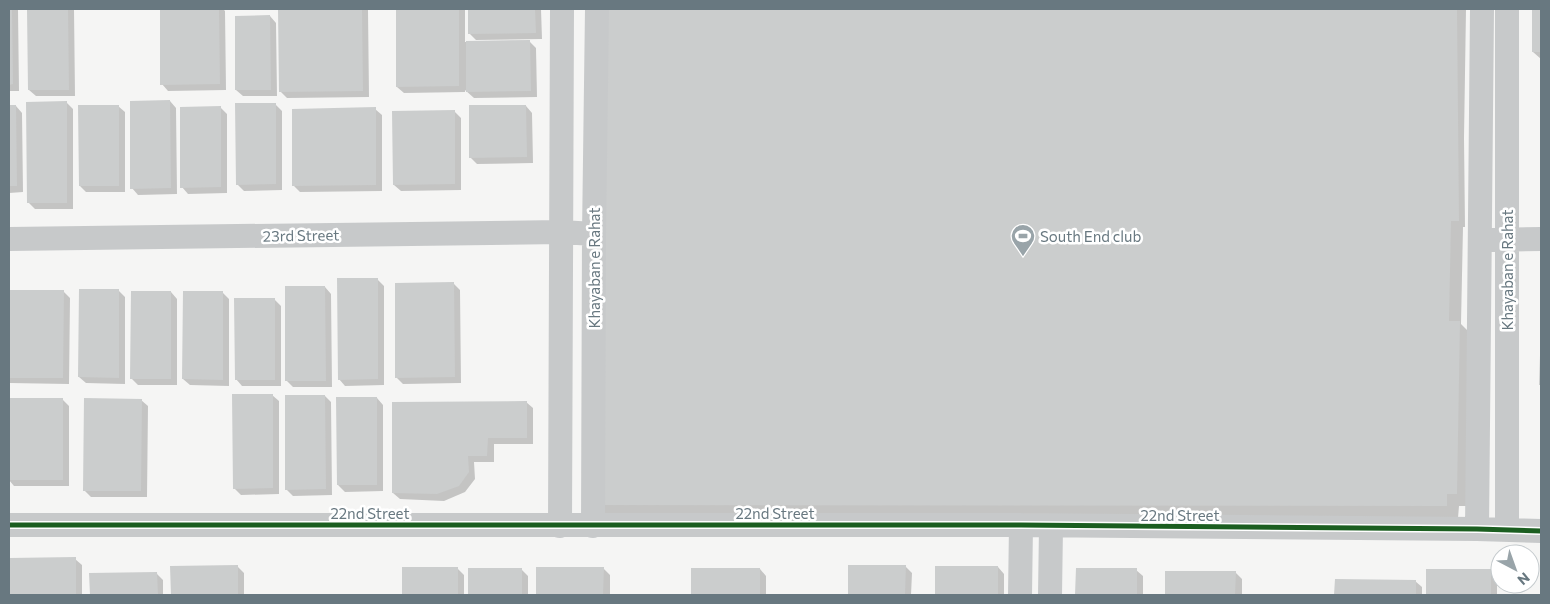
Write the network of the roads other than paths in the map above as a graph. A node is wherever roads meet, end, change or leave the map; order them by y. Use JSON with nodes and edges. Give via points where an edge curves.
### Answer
{"nodes":[{"id":1,"x":562,"y":9,"type":"edge"},
{"id":2,"x":597,"y":9,"type":"edge"},
{"id":3,"x":1482,"y":9,"type":"edge"},
{"id":4,"x":1506,"y":9,"type":"edge"},
{"id":5,"x":561,"y":232,"type":"junction"},
{"id":6,"x":594,"y":234,"type":"junction"},
{"id":7,"x":9,"y":239,"type":"edge"},
{"id":8,"x":1480,"y":239,"type":"junction"},
{"id":9,"x":1541,"y":239,"type":"edge"},
{"id":10,"x":1507,"y":240,"type":"junction"},
{"id":11,"x":9,"y":525,"type":"edge"},
{"id":12,"x":1021,"y":525,"type":"junction"},
{"id":13,"x":560,"y":526,"type":"junction"},
{"id":14,"x":592,"y":526,"type":"junction"},
{"id":15,"x":1051,"y":527,"type":"junction"},
{"id":16,"x":1477,"y":528,"type":"junction"},
{"id":17,"x":1507,"y":530,"type":"junction"},
{"id":18,"x":1541,"y":530,"type":"edge"},
{"id":19,"x":1020,"y":595,"type":"edge"},
{"id":20,"x":1050,"y":595,"type":"edge"}],
"edges":[{"from":1,"to":5,"type":"street"},
{"from":2,"to":6,"type":"street","name":"Khayaban e Rahat"},
{"from":3,"to":8,"type":"street","name":"Khayaban e Rahat"},
{"from":4,"to":10,"type":"street","name":"Khayaban e Rahat"},
{"from":5,"to":6,"type":"street","name":"23rd Street"},
{"from":5,"to":7,"type":"street","name":"23rd Street"},
{"from":5,"to":13,"type":"street"},
{"from":6,"to":14,"type":"street","name":"Khayaban e Rahat"},
{"from":8,"to":10,"type":"street"},
{"from":8,"to":16,"type":"street","name":"Khayaban e Rahat"},
{"from":9,"to":10,"type":"street"},
{"from":10,"to":17,"type":"street","name":"Khayaban e Rahat"},
{"from":11,"to":13,"type":"street","name":"22nd Street"},
{"from":12,"to":14,"type":"street","name":"22nd Street"},
{"from":12,"to":15,"type":"street","name":"22nd Street"},
{"from":12,"to":19,"type":"street"},
{"from":13,"to":14,"type":"street","name":"22nd Street"},
{"from":15,"to":16,"type":"street","name":"22nd Street"},
{"from":15,"to":20,"type":"street"},
{"from":16,"to":17,"type":"street","name":"22nd Street"},
{"from":17,"to":18,"type":"street","name":"22nd Street"}]}
